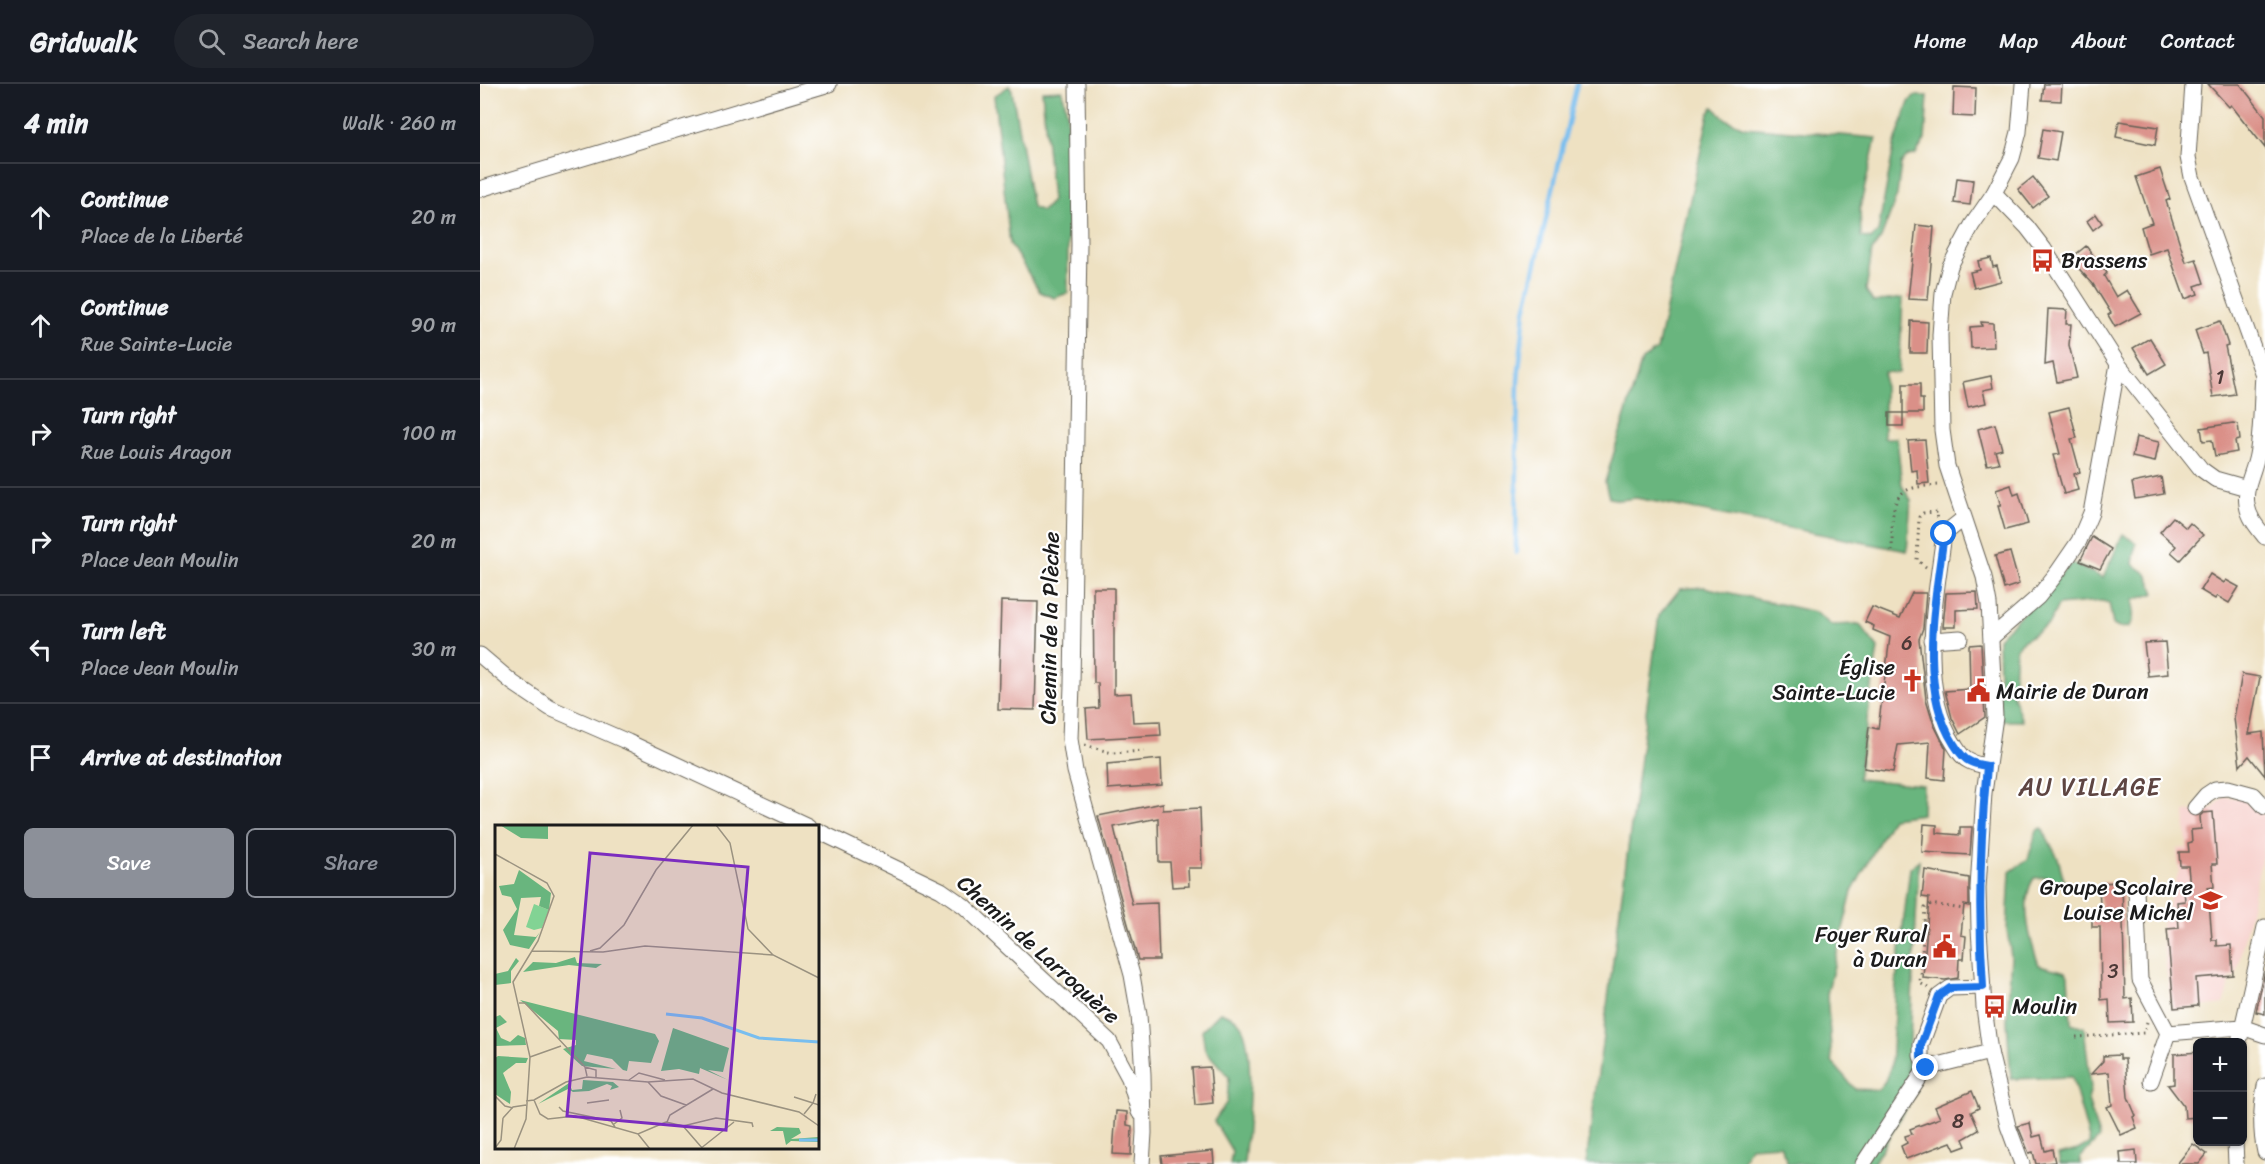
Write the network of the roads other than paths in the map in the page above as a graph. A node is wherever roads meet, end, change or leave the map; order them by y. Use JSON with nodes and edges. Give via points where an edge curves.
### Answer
{"nodes":[{"id":1,"x":829,"y":84,"type":"edge"},
{"id":2,"x":1077,"y":84,"type":"edge"},
{"id":3,"x":2023,"y":84,"type":"edge"},
{"id":4,"x":2193,"y":84,"type":"edge"},
{"id":5,"x":480,"y":189,"type":"edge"},
{"id":6,"x":1994,"y":193,"type":"junction"},
{"id":7,"x":2118,"y":364,"type":"junction"},
{"id":8,"x":2264,"y":373,"type":"edge"},
{"id":9,"x":2247,"y":488,"type":"junction"},
{"id":10,"x":1963,"y":519,"type":"junction"},
{"id":11,"x":2265,"y":537,"type":"edge"},
{"id":12,"x":1992,"y":637,"type":"junction"},
{"id":13,"x":1960,"y":638,"type":"dead end"},
{"id":14,"x":1931,"y":640,"type":"junction"},
{"id":15,"x":480,"y":655,"type":"edge"},
{"id":16,"x":1987,"y":766,"type":"junction"},
{"id":17,"x":2265,"y":807,"type":"edge"},
{"id":18,"x":2195,"y":808,"type":"dead end"},
{"id":19,"x":806,"y":825,"type":"edge"},
{"id":20,"x":819,"y":831,"type":"edge"},
{"id":21,"x":2136,"y":890,"type":"dead end"},
{"id":22,"x":2265,"y":927,"type":"edge"},
{"id":23,"x":1983,"y":987,"type":"junction"},
{"id":24,"x":2168,"y":1033,"type":"junction"},
{"id":25,"x":2240,"y":1035,"type":"edge"},
{"id":26,"x":2265,"y":1035,"type":"edge"},
{"id":27,"x":1990,"y":1052,"type":"junction"},
{"id":28,"x":1926,"y":1068,"type":"junction"},
{"id":29,"x":2151,"y":1081,"type":"dead end"},
{"id":30,"x":2265,"y":1086,"type":"edge"},
{"id":31,"x":1144,"y":1133,"type":"junction"},
{"id":32,"x":2235,"y":1146,"type":"edge"},
{"id":33,"x":2265,"y":1152,"type":"edge"},
{"id":34,"x":1142,"y":1164,"type":"edge"},
{"id":35,"x":1863,"y":1164,"type":"edge"},
{"id":36,"x":2022,"y":1164,"type":"edge"},
{"id":37,"x":2236,"y":1164,"type":"edge"}],
"edges":[{"from":1,"to":5,"type":"street"},
{"from":2,"to":31,"type":"street","name":"Chemin de la Plèche","via":[[1079,244],[1070,739],[1075,771],[1132,975],[1139,1016]]},
{"from":3,"to":6,"type":"street","via":[[2019,132],[2012,158]]},
{"from":4,"to":8,"type":"street","via":[[2188,157],[2192,177]]},
{"from":6,"to":7,"type":"street","via":[[2044,249]]},
{"from":6,"to":10,"type":"street","via":[[1950,266],[1941,305],[1942,430],[1947,466]]},
{"from":7,"to":9,"type":"street","via":[[2201,469],[2215,479]]},
{"from":7,"to":12,"type":"street","via":[[2091,513],[2079,541],[2038,597]]},
{"from":8,"to":9,"type":"street","via":[[2259,445]]},
{"from":9,"to":11,"type":"street","via":[[2249,516]]},
{"from":10,"to":12,"type":"street","via":[[1984,577]]},
{"from":10,"to":14,"type":"street","via":[[1944,534]]},
{"from":12,"to":16,"type":"street","via":[[1995,717]]},
{"from":13,"to":14,"type":"street"},
{"from":14,"to":16,"type":"street","via":[[1936,701],[1950,738],[1962,757]]},
{"from":15,"to":19,"type":"street","via":[[550,708]]},
{"from":16,"to":23,"type":"street","via":[[1978,911]]},
{"from":17,"to":18,"type":"street","via":[[2254,795],[2228,788],[2215,789]]},
{"from":20,"to":31,"type":"street","name":"Chemin de Larroquère","via":[[941,890],[964,906],[1109,1041],[1130,1078]]},
{"from":21,"to":24,"type":"street","via":[[2140,980]]},
{"from":22,"to":25,"type":"street"},
{"from":23,"to":27,"type":"street"},
{"from":23,"to":28,"type":"street","via":[[1950,988],[1939,996],[1921,1045]]},
{"from":24,"to":25,"type":"street"},
{"from":24,"to":29,"type":"street"},
{"from":25,"to":26,"type":"street"},
{"from":27,"to":28,"type":"street"},
{"from":27,"to":36,"type":"street","via":[[2008,1126]]},
{"from":28,"to":35,"type":"street"},
{"from":30,"to":33,"type":"street","via":[[2261,1108]]},
{"from":31,"to":34,"type":"street","name":"Chemin de la Plèche"},
{"from":32,"to":37,"type":"street"}]}
